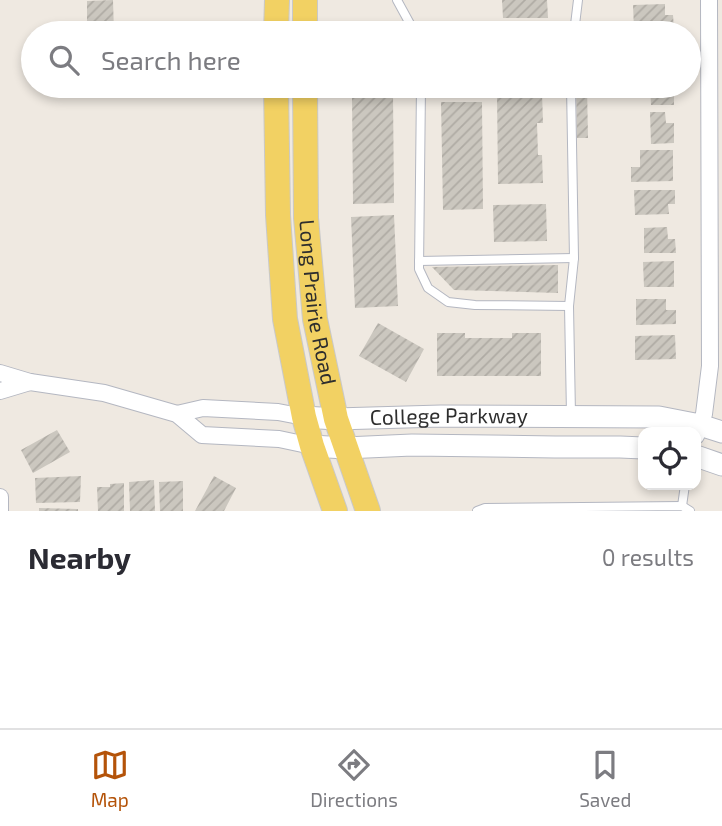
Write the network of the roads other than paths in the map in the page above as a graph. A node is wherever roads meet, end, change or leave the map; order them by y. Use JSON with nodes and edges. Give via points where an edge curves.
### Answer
{"nodes":[{"id":1,"x":277,"y":0,"type":"edge"},
{"id":2,"x":305,"y":0,"type":"edge"},
{"id":3,"x":397,"y":0,"type":"edge"},
{"id":4,"x":578,"y":0,"type":"edge"},
{"id":5,"x":709,"y":0,"type":"edge"},
{"id":6,"x":276,"y":21,"type":"edge"},
{"id":7,"x":304,"y":21,"type":"edge"},
{"id":8,"x":408,"y":21,"type":"edge"},
{"id":9,"x":575,"y":21,"type":"edge"},
{"id":10,"x":276,"y":98,"type":"edge"},
{"id":11,"x":305,"y":98,"type":"edge"},
{"id":12,"x":421,"y":98,"type":"edge"},
{"id":13,"x":571,"y":98,"type":"edge"},
{"id":14,"x":715,"y":133,"type":"edge"},
{"id":15,"x":574,"y":258,"type":"junction"},
{"id":16,"x":419,"y":261,"type":"junction"},
{"id":17,"x":716,"y":305,"type":"edge"},
{"id":18,"x":569,"y":306,"type":"junction"},
{"id":19,"x":0,"y":373,"type":"edge"},
{"id":20,"x":30,"y":382,"type":"junction"},
{"id":21,"x":0,"y":391,"type":"edge"},
{"id":22,"x":177,"y":414,"type":"junction"},
{"id":23,"x":571,"y":416,"type":"junction"},
{"id":24,"x":304,"y":417,"type":"junction"},
{"id":25,"x":336,"y":419,"type":"junction"},
{"id":26,"x":689,"y":427,"type":"edge"},
{"id":27,"x":699,"y":427,"type":"edge"},
{"id":28,"x":701,"y":430,"type":"edge"},
{"id":29,"x":722,"y":432,"type":"edge"},
{"id":30,"x":312,"y":446,"type":"junction"},
{"id":31,"x":345,"y":448,"type":"junction"},
{"id":32,"x":638,"y":449,"type":"edge"},
{"id":33,"x":701,"y":458,"type":"edge"},
{"id":34,"x":722,"y":465,"type":"edge"},
{"id":35,"x":685,"y":490,"type":"edge"},
{"id":36,"x":0,"y":497,"type":"edge"},
{"id":37,"x":686,"y":508,"type":"edge"},
{"id":38,"x":1,"y":511,"type":"edge"},
{"id":39,"x":335,"y":511,"type":"edge"},
{"id":40,"x":368,"y":511,"type":"edge"},
{"id":41,"x":478,"y":511,"type":"edge"}],
"edges":[{"from":1,"to":6,"type":"main road"},
{"from":2,"to":7,"type":"main road"},
{"from":3,"to":8,"type":"lane"},
{"from":4,"to":9,"type":"lane"},
{"from":5,"to":14,"type":"street"},
{"from":10,"to":24,"type":"main road","name":"Long Prairie Road","via":[[285,319]]},
{"from":11,"to":25,"type":"main road","name":"Long Prairie Road","via":[[306,218],[315,319]]},
{"from":12,"to":16,"type":"lane"},
{"from":13,"to":15,"type":"lane"},
{"from":14,"to":17,"type":"street"},
{"from":15,"to":16,"type":"lane"},
{"from":15,"to":18,"type":"lane"},
{"from":16,"to":18,"type":"lane","via":[[428,288],[448,302]]},
{"from":17,"to":27,"type":"street"},
{"from":18,"to":23,"type":"lane"},
{"from":19,"to":20,"type":"street","name":"College Parkway"},
{"from":20,"to":21,"type":"street"},
{"from":20,"to":22,"type":"street","name":"College Parkway","via":[[104,393]]},
{"from":22,"to":24,"type":"street","name":"College Parkway","via":[[203,408]]},
{"from":22,"to":30,"type":"street","name":"College Parkway","via":[[202,435],[279,439]]},
{"from":23,"to":25,"type":"main road","name":"College Parkway"},
{"from":23,"to":26,"type":"main road","name":"College Parkway","via":[[659,417]]},
{"from":24,"to":25,"type":"main road","name":"College Parkway"},
{"from":24,"to":30,"type":"main road","name":"Long Prairie Road"},
{"from":25,"to":31,"type":"main road","name":"Long Prairie Road"},
{"from":28,"to":29,"type":"main road","name":"College Parkway"},
{"from":30,"to":31,"type":"main road","name":"College Parkway"},
{"from":30,"to":39,"type":"main road","name":"Long Prairie Road"},
{"from":31,"to":32,"type":"main road","name":"College Parkway"},
{"from":31,"to":40,"type":"main road","name":"Long Prairie Road"},
{"from":33,"to":34,"type":"main road"},
{"from":35,"to":37,"type":"lane"},
{"from":36,"to":38,"type":"street"},
{"from":37,"to":41,"type":"lane"}]}
